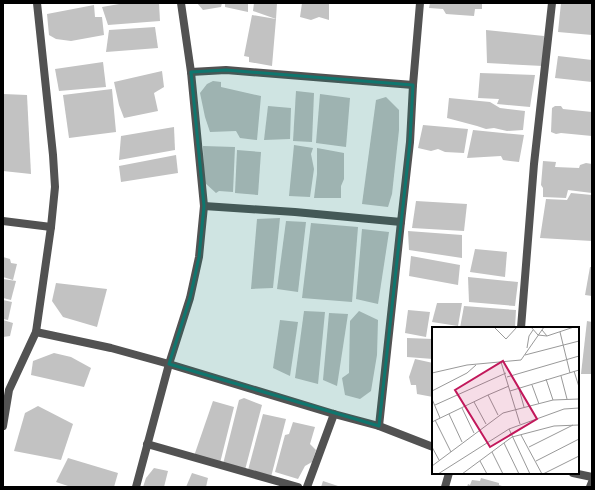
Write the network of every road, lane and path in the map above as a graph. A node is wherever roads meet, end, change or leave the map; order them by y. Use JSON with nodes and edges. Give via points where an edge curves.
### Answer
{"nodes":[{"id":1,"x":37,"y":3,"type":"edge"},
{"id":2,"x":181,"y":3,"type":"edge"},
{"id":3,"x":420,"y":3,"type":"edge"},
{"id":4,"x":552,"y":3,"type":"edge"},
{"id":5,"x":191,"y":72,"type":"junction"},
{"id":6,"x":413,"y":85,"type":"junction"},
{"id":7,"x":204,"y":206,"type":"junction"},
{"id":8,"x":3,"y":221,"type":"edge"},
{"id":9,"x":402,"y":222,"type":"junction"},
{"id":10,"x":51,"y":227,"type":"junction"},
{"id":11,"x":521,"y":327,"type":"edge"},
{"id":12,"x":36,"y":332,"type":"junction"},
{"id":13,"x":169,"y":364,"type":"junction"},
{"id":14,"x":334,"y":414,"type":"junction"},
{"id":15,"x":3,"y":426,"type":"edge"},
{"id":16,"x":379,"y":426,"type":"junction"},
{"id":17,"x":147,"y":444,"type":"junction"},
{"id":18,"x":432,"y":447,"type":"edge"},
{"id":19,"x":449,"y":474,"type":"edge"},
{"id":20,"x":578,"y":474,"type":"edge"},
{"id":21,"x":592,"y":477,"type":"edge"},
{"id":22,"x":592,"y":482,"type":"edge"},
{"id":23,"x":136,"y":487,"type":"edge"},
{"id":24,"x":298,"y":487,"type":"edge"},
{"id":25,"x":307,"y":487,"type":"edge"},
{"id":26,"x":444,"y":487,"type":"edge"},
{"id":27,"x":590,"y":487,"type":"edge"}],
"edges":[{"from":1,"to":10,"type":"street","via":[[53,155]]},
{"from":2,"to":5,"type":"street"},
{"from":3,"to":6,"type":"street"},
{"from":4,"to":11,"type":"street","via":[[534,164]]},
{"from":5,"to":6,"type":"street","via":[[226,70]]},
{"from":5,"to":7,"type":"street"},
{"from":6,"to":9,"type":"street"},
{"from":7,"to":9,"type":"street"},
{"from":7,"to":13,"type":"street","via":[[199,257],[190,298]]},
{"from":8,"to":10,"type":"street"},
{"from":9,"to":16,"type":"street"},
{"from":10,"to":12,"type":"street"},
{"from":12,"to":13,"type":"street"},
{"from":12,"to":15,"type":"street","via":[[9,390]]},
{"from":13,"to":14,"type":"street"},
{"from":13,"to":17,"type":"street"},
{"from":14,"to":16,"type":"street"},
{"from":14,"to":25,"type":"street"},
{"from":16,"to":18,"type":"street"},
{"from":17,"to":23,"type":"street"},
{"from":17,"to":24,"type":"street"},
{"from":19,"to":26,"type":"street"},
{"from":20,"to":21,"type":"street"},
{"from":22,"to":27,"type":"street"}]}
